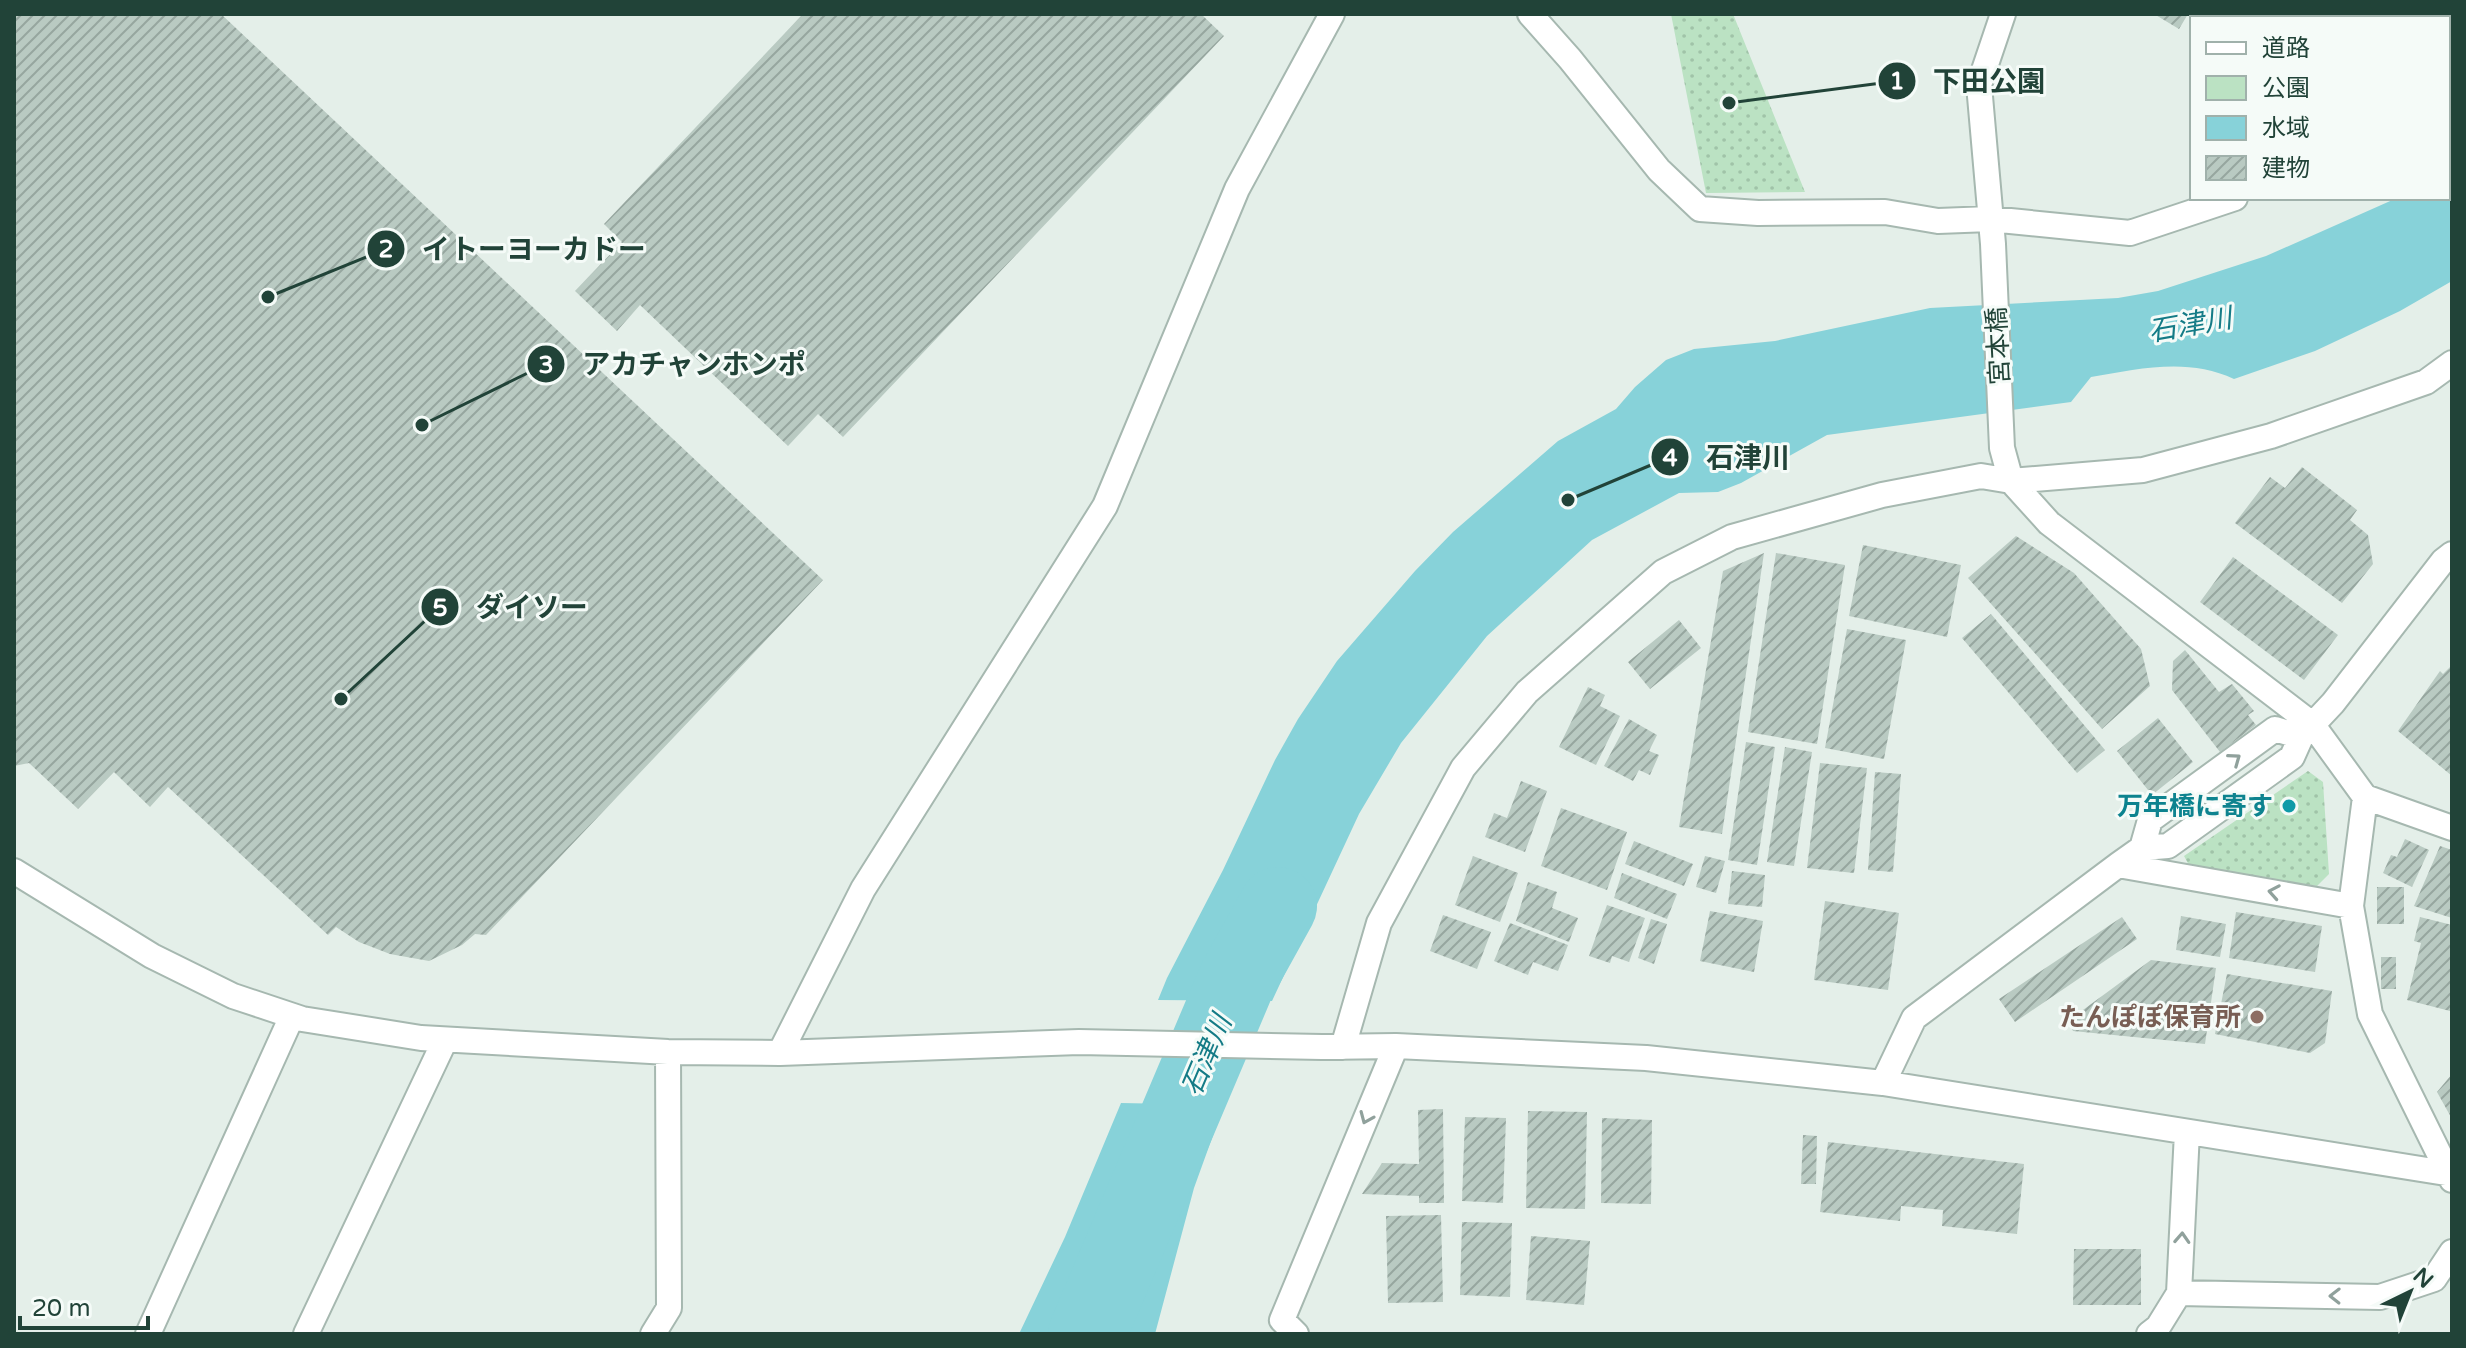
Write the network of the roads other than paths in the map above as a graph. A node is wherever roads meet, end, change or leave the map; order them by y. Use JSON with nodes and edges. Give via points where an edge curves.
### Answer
{"nodes":[{"id":1,"x":1332,"y":14,"type":"edge"},
{"id":2,"x":1530,"y":14,"type":"edge"},
{"id":3,"x":2003,"y":14,"type":"edge"},
{"id":4,"x":2229,"y":200,"type":"edge"},
{"id":5,"x":1990,"y":219,"type":"junction"},
{"id":6,"x":2452,"y":363,"type":"edge"},
{"id":7,"x":2011,"y":481,"type":"junction"},
{"id":8,"x":2452,"y":554,"type":"edge"},
{"id":9,"x":2301,"y":739,"type":"junction"},
{"id":10,"x":2365,"y":797,"type":"junction"},
{"id":11,"x":2452,"y":828,"type":"edge"},
{"id":12,"x":2142,"y":848,"type":"junction"},
{"id":13,"x":2118,"y":865,"type":"junction"},
{"id":14,"x":14,"y":871,"type":"edge"},
{"id":15,"x":2351,"y":906,"type":"junction"},
{"id":16,"x":292,"y":1016,"type":"junction"},
{"id":17,"x":445,"y":1040,"type":"junction"},
{"id":18,"x":1396,"y":1046,"type":"junction"},
{"id":19,"x":1333,"y":1047,"type":"junction"},
{"id":20,"x":668,"y":1052,"type":"junction"},
{"id":21,"x":780,"y":1053,"type":"junction"},
{"id":22,"x":1883,"y":1083,"type":"junction"},
{"id":23,"x":2187,"y":1132,"type":"junction"},
{"id":24,"x":2451,"y":1180,"type":"edge"},
{"id":25,"x":2452,"y":1252,"type":"edge"},
{"id":26,"x":2179,"y":1293,"type":"junction"},
{"id":27,"x":148,"y":1334,"type":"edge"},
{"id":28,"x":306,"y":1334,"type":"edge"},
{"id":29,"x":653,"y":1334,"type":"edge"},
{"id":30,"x":1296,"y":1334,"type":"edge"},
{"id":31,"x":2149,"y":1334,"type":"edge"}],
"edges":[{"from":1,"to":21,"type":"street","via":[[1237,189],[1105,506],[863,889]]},
{"from":2,"to":5,"type":"street","via":[[1659,170],[1700,209]]},
{"from":3,"to":5,"type":"street","name":"宮本橋","via":[[1979,85]]},
{"from":4,"to":5,"type":"street","via":[[2130,233]]},
{"from":5,"to":7,"type":"street","name":"宮本橋","via":[[2002,448]]},
{"from":6,"to":7,"type":"street","via":[[2426,382],[2271,436],[2143,470]]},
{"from":7,"to":9,"type":"street","via":[[2049,523]]},
{"from":7,"to":19,"type":"street","via":[[1981,476],[1882,495],[1732,537],[1663,572],[1527,692],[1463,768],[1379,923]]},
{"from":8,"to":9,"type":"street"},
{"from":9,"to":10,"type":"street"},
{"from":9,"to":12,"type":"street","via":[[2168,846]]},
{"from":12,"to":9,"type":"street","one_way":true,"via":[[2150,820],[2275,729]]},
{"from":10,"to":11,"type":"street"},
{"from":10,"to":15,"type":"street"},
{"from":12,"to":13,"type":"street"},
{"from":15,"to":13,"type":"street","one_way":true},
{"from":13,"to":22,"type":"street","via":[[1914,1018]]},
{"from":14,"to":16,"type":"street","via":[[152,956],[233,996]]},
{"from":15,"to":24,"type":"street","via":[[2370,1014]]},
{"from":16,"to":17,"type":"street"},
{"from":16,"to":27,"type":"street"},
{"from":17,"to":20,"type":"street"},
{"from":17,"to":28,"type":"street"},
{"from":18,"to":19,"type":"street"},
{"from":18,"to":22,"type":"street","via":[[1646,1058]]},
{"from":18,"to":30,"type":"street","one_way":true,"via":[[1282,1320]]},
{"from":19,"to":21,"type":"street","via":[[1079,1042]]},
{"from":20,"to":21,"type":"street"},
{"from":20,"to":29,"type":"street","via":[[669,1308]]},
{"from":22,"to":23,"type":"street"},
{"from":23,"to":24,"type":"street"},
{"from":26,"to":23,"type":"street","one_way":true},
{"from":25,"to":26,"type":"street","one_way":true,"via":[[2434,1279],[2380,1297]]},
{"from":26,"to":31,"type":"street"}]}
